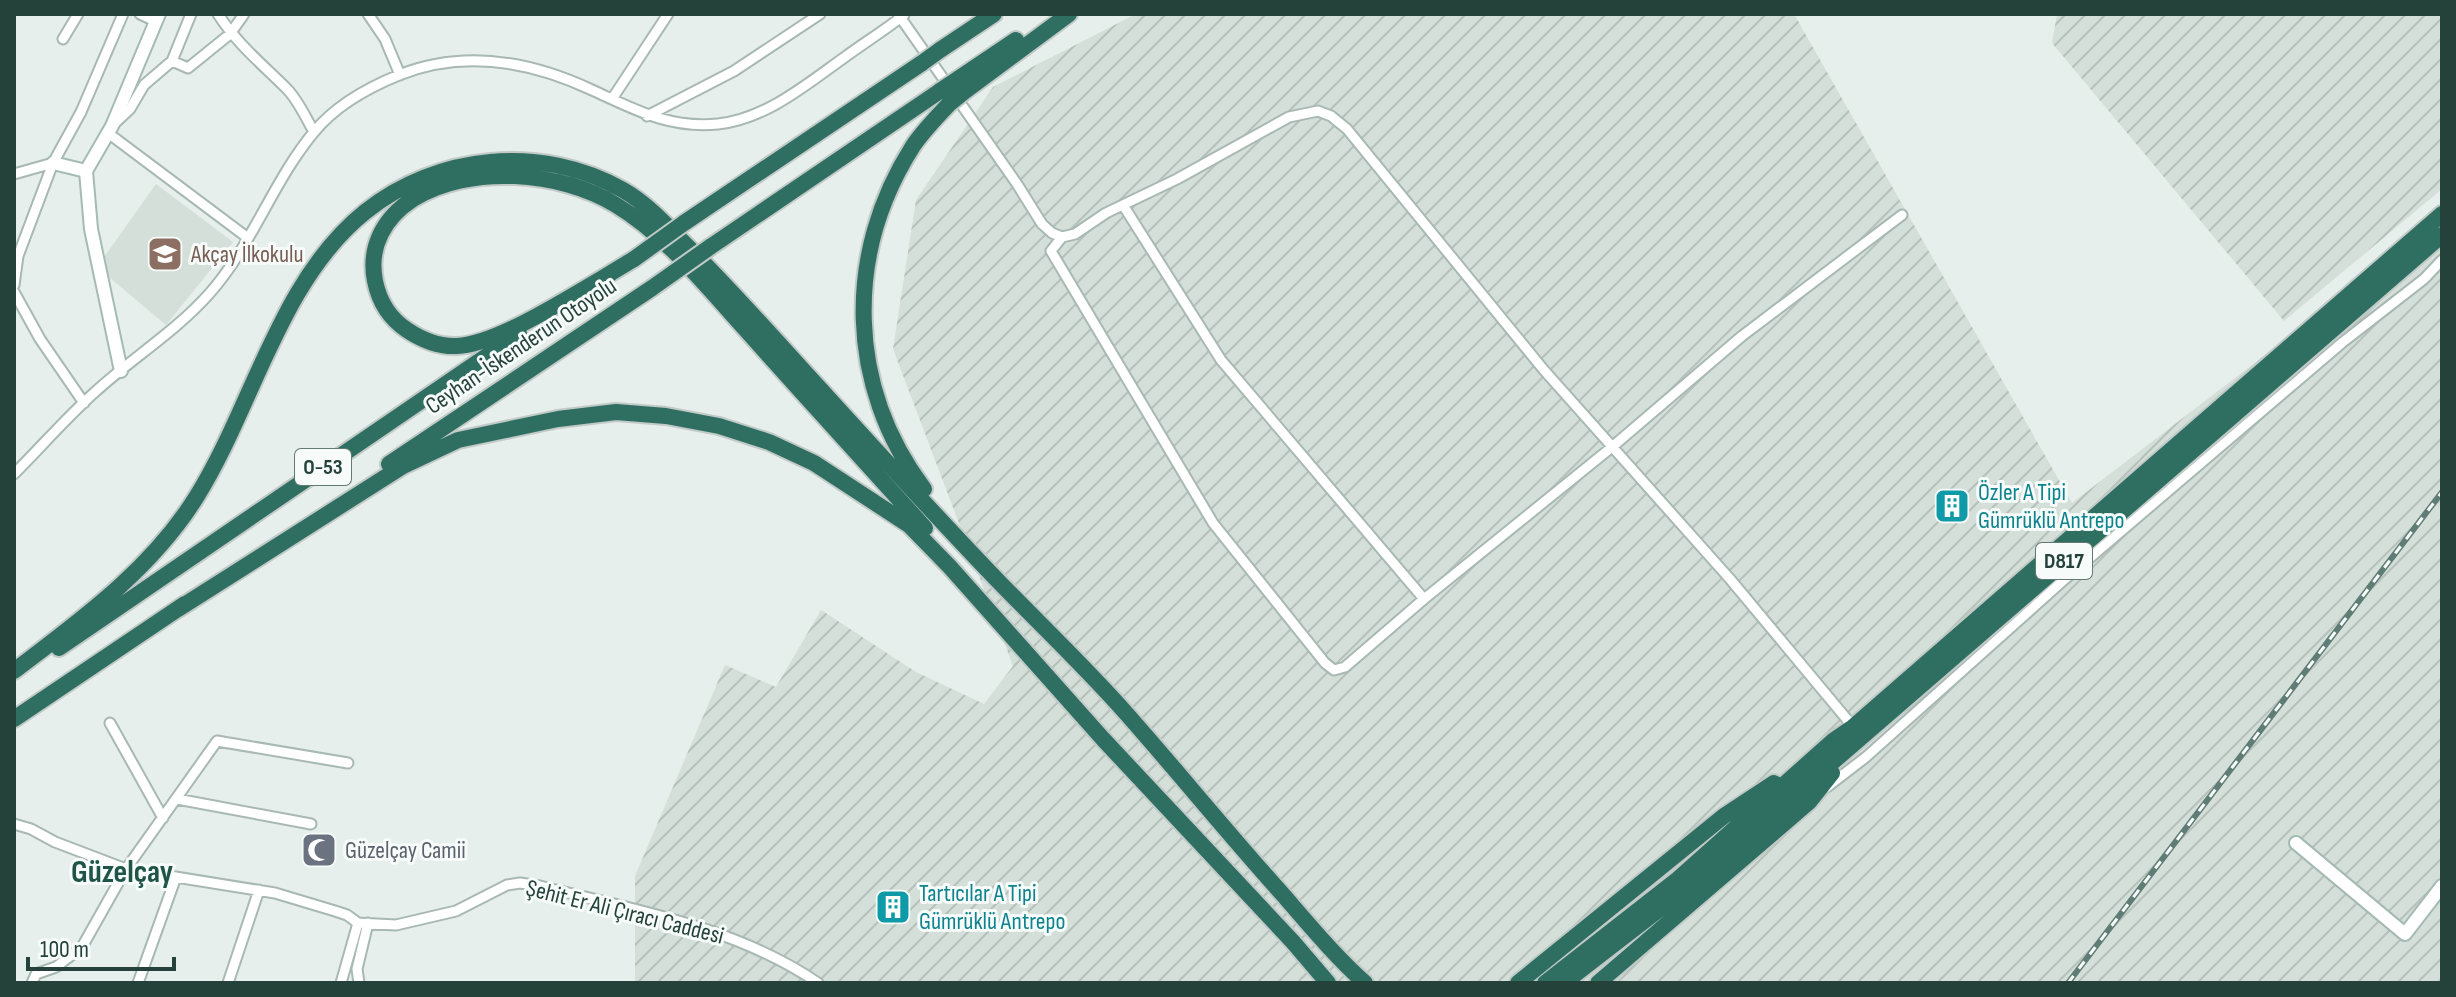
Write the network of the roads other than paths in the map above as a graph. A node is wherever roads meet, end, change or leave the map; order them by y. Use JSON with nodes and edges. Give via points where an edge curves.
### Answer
{"nodes":[{"id":1,"x":78,"y":14,"type":"edge"},
{"id":2,"x":123,"y":14,"type":"edge"},
{"id":3,"x":191,"y":14,"type":"edge"},
{"id":4,"x":218,"y":14,"type":"edge"},
{"id":5,"x":244,"y":14,"type":"edge"},
{"id":6,"x":368,"y":14,"type":"edge"},
{"id":7,"x":668,"y":14,"type":"edge"},
{"id":8,"x":820,"y":14,"type":"edge"},
{"id":9,"x":994,"y":14,"type":"edge"},
{"id":10,"x":1056,"y":14,"type":"edge"},
{"id":11,"x":1069,"y":14,"type":"edge"},
{"id":12,"x":901,"y":15,"type":"edge"},
{"id":13,"x":150,"y":16,"type":"edge"},
{"id":14,"x":230,"y":34,"type":"junction"},
{"id":15,"x":63,"y":39,"type":"dead end"},
{"id":16,"x":172,"y":61,"type":"junction"},
{"id":17,"x":400,"y":75,"type":"junction"},
{"id":18,"x":961,"y":85,"type":"junction"},
{"id":19,"x":945,"y":98,"type":"junction"},
{"id":20,"x":612,"y":99,"type":"junction"},
{"id":21,"x":647,"y":116,"type":"junction"},
{"id":22,"x":110,"y":130,"type":"junction"},
{"id":23,"x":314,"y":132,"type":"junction"},
{"id":24,"x":53,"y":163,"type":"junction"},
{"id":25,"x":86,"y":171,"type":"junction"},
{"id":26,"x":14,"y":174,"type":"edge"},
{"id":27,"x":1123,"y":205,"type":"junction"},
{"id":28,"x":1902,"y":215,"type":"dead end"},
{"id":29,"x":2440,"y":226,"type":"edge"},
{"id":30,"x":1062,"y":237,"type":"junction"},
{"id":31,"x":248,"y":238,"type":"junction"},
{"id":32,"x":2442,"y":260,"type":"edge"},
{"id":33,"x":610,"y":274,"type":"junction"},
{"id":34,"x":14,"y":285,"type":"edge"},
{"id":35,"x":14,"y":292,"type":"edge"},
{"id":36,"x":121,"y":371,"type":"junction"},
{"id":37,"x":84,"y":403,"type":"junction"},
{"id":38,"x":1612,"y":447,"type":"junction"},
{"id":39,"x":14,"y":474,"type":"edge"},
{"id":40,"x":1001,"y":584,"type":"junction"},
{"id":41,"x":1424,"y":599,"type":"junction"},
{"id":42,"x":178,"y":609,"type":"junction"},
{"id":43,"x":14,"y":671,"type":"edge"},
{"id":44,"x":14,"y":678,"type":"edge"},
{"id":45,"x":14,"y":719,"type":"edge"},
{"id":46,"x":110,"y":723,"type":"dead end"},
{"id":47,"x":1089,"y":724,"type":"junction"},
{"id":48,"x":1857,"y":733,"type":"junction"},
{"id":49,"x":1834,"y":740,"type":"junction"},
{"id":50,"x":348,"y":763,"type":"dead end"},
{"id":51,"x":177,"y":799,"type":"junction"},
{"id":52,"x":1809,"y":802,"type":"junction"},
{"id":53,"x":163,"y":818,"type":"junction"},
{"id":54,"x":14,"y":824,"type":"edge"},
{"id":55,"x":311,"y":824,"type":"dead end"},
{"id":56,"x":2296,"y":843,"type":"dead end"},
{"id":57,"x":126,"y":869,"type":"junction"},
{"id":58,"x":176,"y":877,"type":"junction"},
{"id":59,"x":1682,"y":884,"type":"junction"},
{"id":60,"x":2442,"y":886,"type":"edge"},
{"id":61,"x":259,"y":890,"type":"junction"},
{"id":62,"x":363,"y":923,"type":"junction"},
{"id":63,"x":32,"y":983,"type":"edge"},
{"id":64,"x":138,"y":983,"type":"edge"},
{"id":65,"x":228,"y":983,"type":"edge"},
{"id":66,"x":341,"y":983,"type":"edge"},
{"id":67,"x":359,"y":983,"type":"edge"},
{"id":68,"x":818,"y":983,"type":"edge"},
{"id":69,"x":1328,"y":983,"type":"edge"},
{"id":70,"x":1365,"y":983,"type":"edge"},
{"id":71,"x":1518,"y":983,"type":"edge"},
{"id":72,"x":1545,"y":983,"type":"edge"},
{"id":73,"x":1564,"y":983,"type":"edge"},
{"id":74,"x":1598,"y":983,"type":"edge"}],
"edges":[{"from":1,"to":15,"type":"street"},
{"from":2,"to":24,"type":"street"},
{"from":3,"to":16,"type":"street"},
{"from":4,"to":14,"type":"street"},
{"from":5,"to":14,"type":"street"},
{"from":6,"to":17,"type":"street"},
{"from":7,"to":20,"type":"street"},
{"from":8,"to":21,"type":"street","via":[[734,71]]},
{"from":9,"to":33,"type":"highway","name":"Ceyhan-İskenderun Otoyolu","number":"O-53","bridge":true},
{"from":10,"to":18,"type":"highway","name":"Ceyhan-İskenderun Otoyolu","number":"O-53"},
{"from":11,"to":18,"type":"highway"},
{"from":12,"to":21,"type":"street","via":[[756,114],[721,124],[686,125]]},
{"from":12,"to":30,"type":"street","via":[[1042,224]]},
{"from":13,"to":22,"type":"street"},
{"from":14,"to":16,"type":"street","via":[[188,68]]},
{"from":14,"to":23,"type":"street","via":[[289,91]]},
{"from":16,"to":22,"type":"street","via":[[144,85]]},
{"from":17,"to":20,"type":"street","via":[[440,63],[481,59],[551,73]]},
{"from":17,"to":23,"type":"street","via":[[339,108]]},
{"from":18,"to":19,"type":"highway","name":"Ceyhan-İskenderun Otoyolu","number":"O-53","bridge":true},
{"from":19,"to":40,"type":"highway","via":[[897,174],[880,212],[864,278],[865,345],[882,416],[898,449],[915,478]]},
{"from":19,"to":42,"type":"highway","name":"Ceyhan-İskenderun Otoyolu","number":"O-53","bridge":true,"via":[[710,247]]},
{"from":20,"to":21,"type":"street"},
{"from":22,"to":25,"type":"street"},
{"from":22,"to":31,"type":"street"},
{"from":23,"to":31,"type":"street"},
{"from":24,"to":25,"type":"street"},
{"from":24,"to":26,"type":"street"},
{"from":24,"to":34,"type":"street","via":[[18,256]]},
{"from":25,"to":36,"type":"street","via":[[91,229]]},
{"from":27,"to":30,"type":"street"},
{"from":27,"to":38,"type":"street","via":[[1289,117],[1318,111],[1331,116]]},
{"from":27,"to":41,"type":"street","via":[[1221,360]]},
{"from":28,"to":38,"type":"street","via":[[1742,336]]},
{"from":29,"to":48,"type":"highway","number":"D817"},
{"from":30,"to":41,"type":"street","via":[[1051,251],[1213,523],[1325,663],[1334,670],[1345,667]]},
{"from":31,"to":36,"type":"street","via":[[210,293]]},
{"from":32,"to":52,"type":"street"},
{"from":33,"to":44,"type":"highway","name":"Ceyhan-İskenderun Otoyolu","number":"O-53"},
{"from":33,"to":47,"type":"highway","via":[[516,327],[459,346],[437,344],[400,325],[377,294],[373,256],[388,220],[401,207],[472,179],[547,179],[613,202],[640,220],[699,278],[1031,645]]},
{"from":35,"to":37,"type":"street"},
{"from":36,"to":37,"type":"street"},
{"from":37,"to":39,"type":"street"},
{"from":38,"to":41,"type":"street"},
{"from":38,"to":48,"type":"street"},
{"from":40,"to":43,"type":"highway","via":[[651,210],[589,174],[550,164],[485,163],[437,172],[398,189],[337,238],[289,310],[220,457],[162,544],[130,579]]},
{"from":40,"to":70,"type":"highway","via":[[1123,709]]},
{"from":42,"to":45,"type":"highway","name":"Ceyhan-İskenderun Otoyolu","number":"O-53"},
{"from":42,"to":47,"type":"highway","via":[[403,466],[458,440],[616,412],[666,416],[769,442],[814,463],[909,525]]},
{"from":46,"to":53,"type":"street"},
{"from":47,"to":69,"type":"highway"},
{"from":48,"to":49,"type":"highway","number":"D817"},
{"from":48,"to":52,"type":"highway"},
{"from":48,"to":59,"type":"highway","number":"D817"},
{"from":49,"to":59,"type":"highway","number":"D817"},
{"from":49,"to":71,"type":"highway","via":[[1724,816]]},
{"from":50,"to":51,"type":"street","via":[[217,741]]},
{"from":51,"to":53,"type":"street"},
{"from":51,"to":55,"type":"street"},
{"from":52,"to":74,"type":"highway"},
{"from":53,"to":57,"type":"street"},
{"from":54,"to":57,"type":"street","name":"Şehit Er Ali Çıracı Caddesi"},
{"from":56,"to":60,"type":"street","via":[[2405,934]]},
{"from":57,"to":58,"type":"street","name":"Şehit Er Ali Çıracı Caddesi"},
{"from":57,"to":63,"type":"street","via":[[82,947],[56,967],[36,974]]},
{"from":58,"to":61,"type":"street","name":"Şehit Er Ali Çıracı Caddesi"},
{"from":58,"to":64,"type":"street"},
{"from":59,"to":72,"type":"highway","number":"D817"},
{"from":59,"to":73,"type":"highway","number":"D817"},
{"from":61,"to":62,"type":"street","name":"Şehit Er Ali Çıracı Caddesi"},
{"from":61,"to":65,"type":"street"},
{"from":62,"to":66,"type":"street"},
{"from":62,"to":67,"type":"street"},
{"from":62,"to":68,"type":"street","name":"Şehit Er Ali Çıracı Caddesi","via":[[396,925],[456,911],[520,883],[709,929]]}]}
